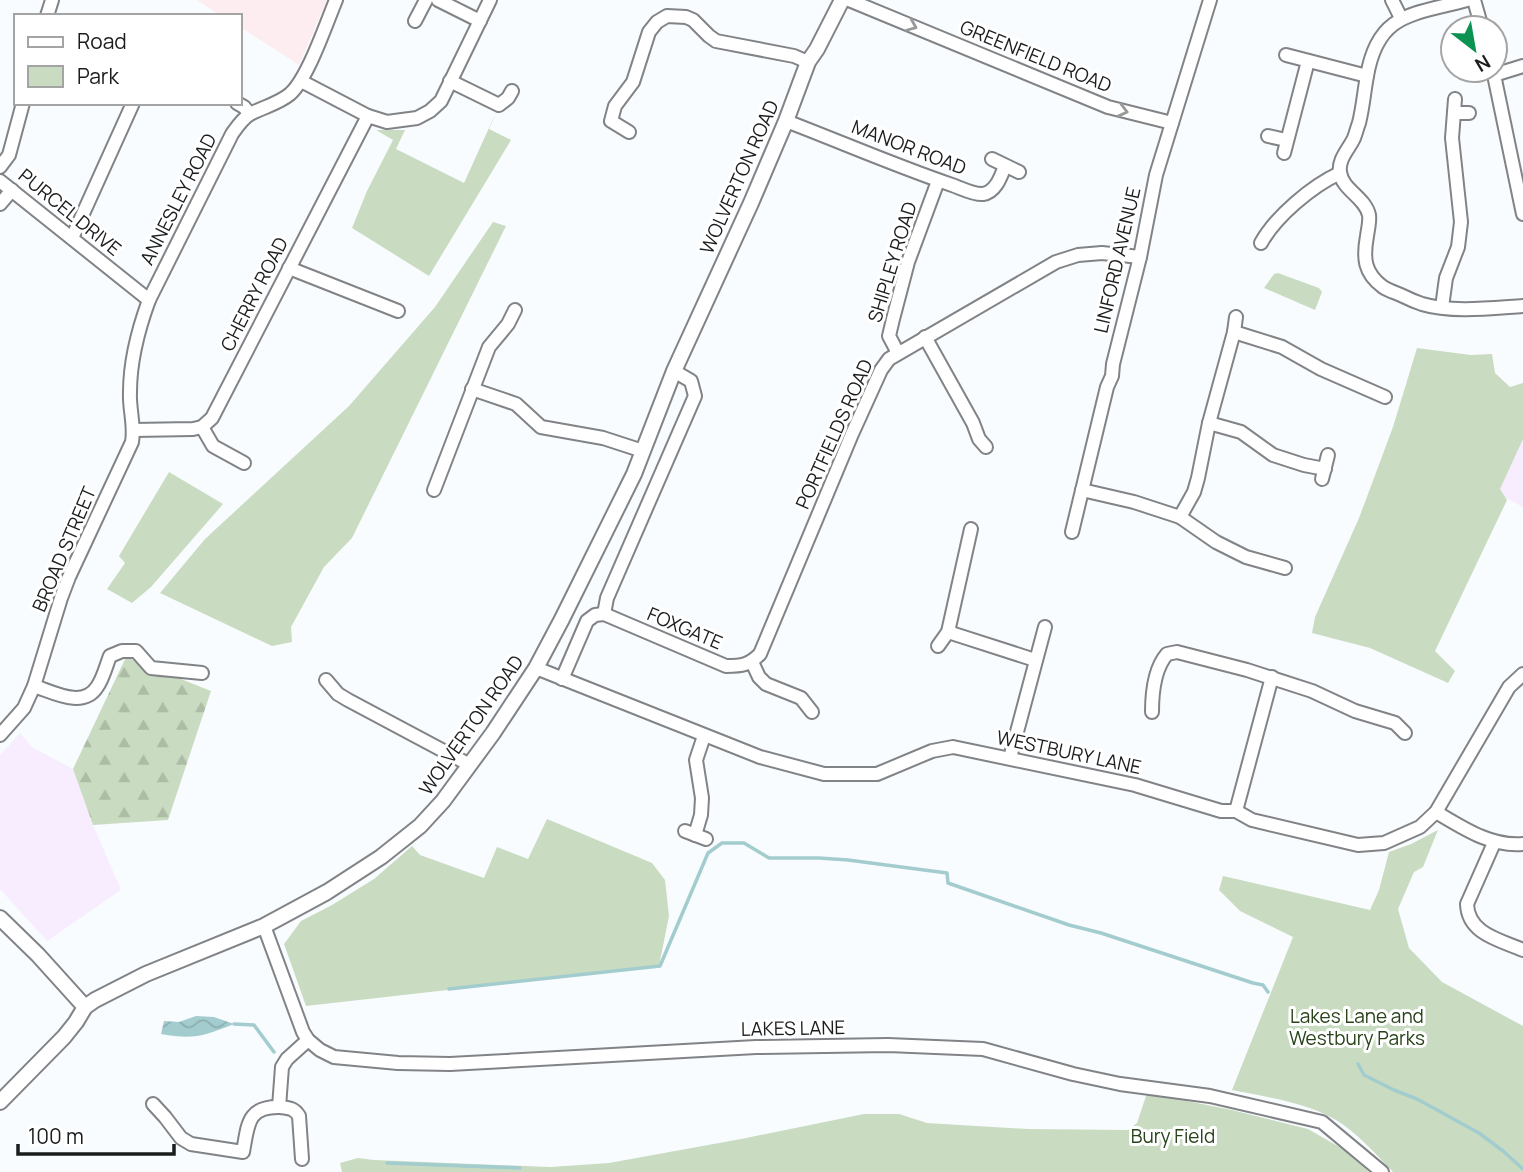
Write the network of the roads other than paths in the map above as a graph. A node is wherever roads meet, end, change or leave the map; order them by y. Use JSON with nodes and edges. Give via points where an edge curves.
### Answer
{"nodes":[{"id":1,"x":336,"y":0,"type":"edge"},
{"id":2,"x":426,"y":0,"type":"edge"},
{"id":3,"x":438,"y":0,"type":"edge"},
{"id":4,"x":490,"y":0,"type":"edge"},
{"id":5,"x":842,"y":0,"type":"edge"},
{"id":6,"x":849,"y":0,"type":"edge"},
{"id":7,"x":1210,"y":0,"type":"edge"},
{"id":8,"x":1392,"y":0,"type":"edge"},
{"id":9,"x":1467,"y":0,"type":"edge"},
{"id":10,"x":1402,"y":18,"type":"junction"},
{"id":11,"x":415,"y":21,"type":"dead end"},
{"id":12,"x":480,"y":21,"type":"junction"},
{"id":13,"x":1286,"y":55,"type":"dead end"},
{"id":14,"x":1308,"y":61,"type":"junction"},
{"id":15,"x":808,"y":62,"type":"junction"},
{"id":16,"x":1367,"y":76,"type":"junction"},
{"id":17,"x":301,"y":81,"type":"junction"},
{"id":18,"x":450,"y":81,"type":"junction"},
{"id":19,"x":1496,"y":84,"type":"edge"},
{"id":20,"x":512,"y":91,"type":"dead end"},
{"id":21,"x":1455,"y":99,"type":"dead end"},
{"id":22,"x":22,"y":105,"type":"edge"},
{"id":23,"x":132,"y":105,"type":"edge"},
{"id":24,"x":240,"y":105,"type":"edge"},
{"id":25,"x":1454,"y":113,"type":"junction"},
{"id":26,"x":1469,"y":113,"type":"dead end"},
{"id":27,"x":250,"y":114,"type":"junction"},
{"id":28,"x":368,"y":116,"type":"junction"},
{"id":29,"x":786,"y":121,"type":"junction"},
{"id":30,"x":1172,"y":123,"type":"junction"},
{"id":31,"x":629,"y":132,"type":"dead end"},
{"id":32,"x":1268,"y":136,"type":"dead end"},
{"id":33,"x":992,"y":159,"type":"dead end"},
{"id":34,"x":1006,"y":166,"type":"junction"},
{"id":35,"x":0,"y":167,"type":"edge"},
{"id":36,"x":1018,"y":172,"type":"dead end"},
{"id":37,"x":1340,"y":173,"type":"junction"},
{"id":38,"x":0,"y":181,"type":"edge"},
{"id":39,"x":938,"y":181,"type":"junction"},
{"id":40,"x":12,"y":190,"type":"junction"},
{"id":41,"x":0,"y":204,"type":"edge"},
{"id":42,"x":1523,"y":214,"type":"edge"},
{"id":43,"x":72,"y":238,"type":"junction"},
{"id":44,"x":1261,"y":243,"type":"dead end"},
{"id":45,"x":1140,"y":257,"type":"junction"},
{"id":46,"x":289,"y":268,"type":"junction"},
{"id":47,"x":149,"y":300,"type":"junction"},
{"id":48,"x":1523,"y":306,"type":"edge"},
{"id":49,"x":1442,"y":307,"type":"junction"},
{"id":50,"x":515,"y":310,"type":"dead end"},
{"id":51,"x":398,"y":311,"type":"dead end"},
{"id":52,"x":1236,"y":317,"type":"dead end"},
{"id":53,"x":1234,"y":332,"type":"junction"},
{"id":54,"x":925,"y":337,"type":"junction"},
{"id":55,"x":898,"y":353,"type":"junction"},
{"id":56,"x":674,"y":371,"type":"junction"},
{"id":57,"x":472,"y":389,"type":"junction"},
{"id":58,"x":1376,"y":398,"type":"dead end"},
{"id":59,"x":1209,"y":423,"type":"junction"},
{"id":60,"x":202,"y":427,"type":"junction"},
{"id":61,"x":134,"y":430,"type":"junction"},
{"id":62,"x":986,"y":447,"type":"dead end"},
{"id":63,"x":643,"y":451,"type":"junction"},
{"id":64,"x":128,"y":452,"type":"joint"},
{"id":65,"x":244,"y":463,"type":"dead end"},
{"id":66,"x":1325,"y":468,"type":"dead end"},
{"id":67,"x":1082,"y":490,"type":"junction"},
{"id":68,"x":434,"y":491,"type":"dead end"},
{"id":69,"x":1180,"y":517,"type":"junction"},
{"id":70,"x":971,"y":529,"type":"dead end"},
{"id":71,"x":1072,"y":532,"type":"dead end"},
{"id":72,"x":1277,"y":570,"type":"dead end"},
{"id":73,"x":604,"y":614,"type":"junction"},
{"id":74,"x":1045,"y":627,"type":"dead end"},
{"id":75,"x":948,"y":632,"type":"junction"},
{"id":76,"x":938,"y":646,"type":"dead end"},
{"id":77,"x":1035,"y":660,"type":"junction"},
{"id":78,"x":752,"y":662,"type":"junction"},
{"id":79,"x":536,"y":668,"type":"junction"},
{"id":80,"x":202,"y":673,"type":"dead end"},
{"id":81,"x":1523,"y":674,"type":"edge"},
{"id":82,"x":1272,"y":677,"type":"junction"},
{"id":83,"x":562,"y":679,"type":"junction"},
{"id":84,"x":326,"y":680,"type":"dead end"},
{"id":85,"x":34,"y":686,"type":"junction"},
{"id":86,"x":812,"y":712,"type":"dead end"},
{"id":87,"x":1152,"y":712,"type":"dead end"},
{"id":88,"x":1405,"y":733,"type":"dead end"},
{"id":89,"x":0,"y":735,"type":"edge"},
{"id":90,"x":704,"y":736,"type":"junction"},
{"id":91,"x":1010,"y":758,"type":"junction"},
{"id":92,"x":470,"y":765,"type":"junction"},
{"id":93,"x":1236,"y":811,"type":"junction"},
{"id":94,"x":1436,"y":811,"type":"junction"},
{"id":95,"x":696,"y":835,"type":"dead end"},
{"id":96,"x":1494,"y":843,"type":"junction"},
{"id":97,"x":1523,"y":844,"type":"edge"},
{"id":98,"x":0,"y":918,"type":"edge"},
{"id":99,"x":264,"y":926,"type":"junction"},
{"id":100,"x":1523,"y":950,"type":"edge"},
{"id":101,"x":85,"y":1007,"type":"junction"},
{"id":102,"x":308,"y":1040,"type":"junction"},
{"id":103,"x":1,"y":1100,"type":"edge"},
{"id":104,"x":153,"y":1104,"type":"dead end"},
{"id":105,"x":279,"y":1107,"type":"junction"},
{"id":106,"x":302,"y":1159,"type":"dead end"},
{"id":107,"x":1382,"y":1172,"type":"edge"}],
"edges":[{"from":1,"to":17,"type":"street","name":"ANNESLEY ROAD"},
{"from":2,"to":11,"type":"street"},
{"from":3,"to":12,"type":"street"},
{"from":4,"to":12,"type":"street"},
{"from":5,"to":15,"type":"street","name":"WOLVERTON ROAD"},
{"from":6,"to":30,"type":"street","name":"GREENFIELD ROAD","one_way":true,"via":[[1108,107]]},
{"from":7,"to":30,"type":"street","name":"LINFORD AVENUE"},
{"from":8,"to":10,"type":"street"},
{"from":9,"to":10,"type":"street"},
{"from":10,"to":16,"type":"street","via":[[1383,33]]},
{"from":12,"to":18,"type":"street"},
{"from":13,"to":14,"type":"street"},
{"from":14,"to":16,"type":"street"},
{"from":14,"to":32,"type":"street","via":[[1285,147]]},
{"from":15,"to":29,"type":"street","name":"WOLVERTON ROAD"},
{"from":15,"to":31,"type":"street","via":[[716,41],[694,20],[667,16],[649,32],[634,82],[615,106],[611,121]]},
{"from":16,"to":37,"type":"street","via":[[1364,104]]},
{"from":17,"to":27,"type":"street","name":"ANNESLEY ROAD","via":[[278,102]]},
{"from":17,"to":28,"type":"street"},
{"from":18,"to":20,"type":"street","via":[[499,104]]},
{"from":18,"to":28,"type":"street","via":[[441,101],[417,118],[387,122]]},
{"from":19,"to":42,"type":"street"},
{"from":21,"to":25,"type":"street"},
{"from":22,"to":35,"type":"street","via":[[9,155]]},
{"from":23,"to":43,"type":"street"},
{"from":24,"to":27,"type":"street"},
{"from":25,"to":26,"type":"street"},
{"from":25,"to":49,"type":"street","via":[[1451,138],[1461,222]]},
{"from":27,"to":47,"type":"street","name":"ANNESLEY ROAD","via":[[232,134]]},
{"from":28,"to":46,"type":"street","name":"CHERRY ROAD"},
{"from":29,"to":39,"type":"street","name":"MANOR ROAD"},
{"from":29,"to":56,"type":"street","name":"WOLVERTON ROAD"},
{"from":30,"to":45,"type":"street","name":"LINFORD AVENUE"},
{"from":33,"to":34,"type":"street","name":"MANOR ROAD"},
{"from":34,"to":36,"type":"street","name":"MANOR ROAD"},
{"from":34,"to":39,"type":"street","name":"MANOR ROAD","via":[[996,187],[983,194]]},
{"from":37,"to":44,"type":"street","via":[[1289,208]]},
{"from":37,"to":49,"type":"street","via":[[1369,213],[1364,253],[1368,270],[1384,288]]},
{"from":38,"to":40,"type":"street","name":"PURCEL DRIVE"},
{"from":39,"to":55,"type":"street","name":"SHIPLEY ROAD","via":[[893,319],[890,335]]},
{"from":40,"to":41,"type":"street"},
{"from":40,"to":43,"type":"street","name":"PURCEL DRIVE"},
{"from":43,"to":47,"type":"street","name":"PURCEL DRIVE"},
{"from":45,"to":54,"type":"street","name":"PORTFIELDS ROAD","via":[[1102,253],[1056,262]]},
{"from":45,"to":67,"type":"street","name":"LINFORD AVENUE"},
{"from":46,"to":51,"type":"street"},
{"from":46,"to":60,"type":"street","name":"CHERRY ROAD","via":[[212,418]]},
{"from":47,"to":61,"type":"street","name":"ANNESLEY ROAD","via":[[132,365]]},
{"from":48,"to":49,"type":"street"},
{"from":50,"to":57,"type":"street","via":[[489,347]]},
{"from":52,"to":53,"type":"street"},
{"from":53,"to":58,"type":"street","via":[[1282,347]]},
{"from":53,"to":59,"type":"street"},
{"from":54,"to":55,"type":"street","name":"PORTFIELDS ROAD"},
{"from":54,"to":62,"type":"street"},
{"from":55,"to":78,"type":"street","name":"PORTFIELDS ROAD","via":[[881,370],[760,654]]},
{"from":56,"to":63,"type":"street","name":"WOLVERTON ROAD"},
{"from":56,"to":73,"type":"street","via":[[691,381],[695,396]]},
{"from":57,"to":63,"type":"street","via":[[516,404],[541,427]]},
{"from":57,"to":68,"type":"street"},
{"from":59,"to":66,"type":"street","via":[[1241,432],[1273,455]]},
{"from":59,"to":69,"type":"street","via":[[1194,492]]},
{"from":60,"to":61,"type":"street"},
{"from":60,"to":65,"type":"street","via":[[213,446]]},
{"from":61,"to":64,"type":"street","name":"ANNESLEY ROAD"},
{"from":63,"to":79,"type":"street","name":"WOLVERTON ROAD"},
{"from":64,"to":85,"type":"street","name":"BROAD STREET","via":[[65,588]]},
{"from":67,"to":69,"type":"street"},
{"from":67,"to":71,"type":"street","name":"LINFORD AVENUE"},
{"from":69,"to":72,"type":"street","via":[[1216,542]]},
{"from":70,"to":75,"type":"street"},
{"from":73,"to":78,"type":"street","name":"FOXGATE","via":[[726,666]]},
{"from":73,"to":83,"type":"street","via":[[587,621]]},
{"from":74,"to":77,"type":"street"},
{"from":75,"to":76,"type":"street"},
{"from":75,"to":77,"type":"street"},
{"from":77,"to":91,"type":"street"},
{"from":78,"to":86,"type":"street","via":[[766,684],[801,698]]},
{"from":79,"to":83,"type":"street","name":"WESTBURY LANE"},
{"from":79,"to":92,"type":"street","name":"WOLVERTON ROAD"},
{"from":80,"to":85,"type":"street","via":[[151,668],[136,651],[122,651],[110,656],[90,695],[76,699]]},
{"from":81,"to":94,"type":"street","name":"WESTBURY LANE","via":[[1509,687]]},
{"from":82,"to":87,"type":"street","via":[[1177,652],[1167,654],[1152,693]]},
{"from":82,"to":88,"type":"street","via":[[1395,723]]},
{"from":82,"to":93,"type":"street"},
{"from":83,"to":90,"type":"street","name":"WESTBURY LANE"},
{"from":84,"to":92,"type":"street","via":[[338,694]]},
{"from":85,"to":89,"type":"street","name":"BROAD STREET","via":[[24,708]]},
{"from":90,"to":91,"type":"street","name":"WESTBURY LANE","via":[[824,774],[877,774],[953,747]]},
{"from":90,"to":95,"type":"street","via":[[696,760],[702,798]]},
{"from":91,"to":93,"type":"street","name":"WESTBURY LANE"},
{"from":92,"to":99,"type":"street","name":"WOLVERTON ROAD","via":[[420,826],[327,892]]},
{"from":93,"to":94,"type":"street","name":"WESTBURY LANE","via":[[1252,820],[1358,845],[1384,843],[1420,827]]},
{"from":94,"to":96,"type":"street"},
{"from":96,"to":97,"type":"street"},
{"from":96,"to":100,"type":"street","via":[[1467,904],[1467,915],[1482,933]]},
{"from":98,"to":101,"type":"street"},
{"from":99,"to":101,"type":"street","name":"WOLVERTON ROAD","via":[[146,974]]},
{"from":99,"to":102,"type":"street"},
{"from":101,"to":103,"type":"street","via":[[64,1037]]},
{"from":102,"to":105,"type":"street","via":[[282,1067]]},
{"from":102,"to":107,"type":"street","name":"LAKES LANE","via":[[334,1058],[450,1064],[756,1047],[983,1049],[1073,1074],[1210,1096],[1322,1122]]},
{"from":104,"to":105,"type":"street","via":[[191,1144],[243,1152],[252,1115]]},
{"from":105,"to":106,"type":"street","via":[[290,1108],[299,1116]]}]}
